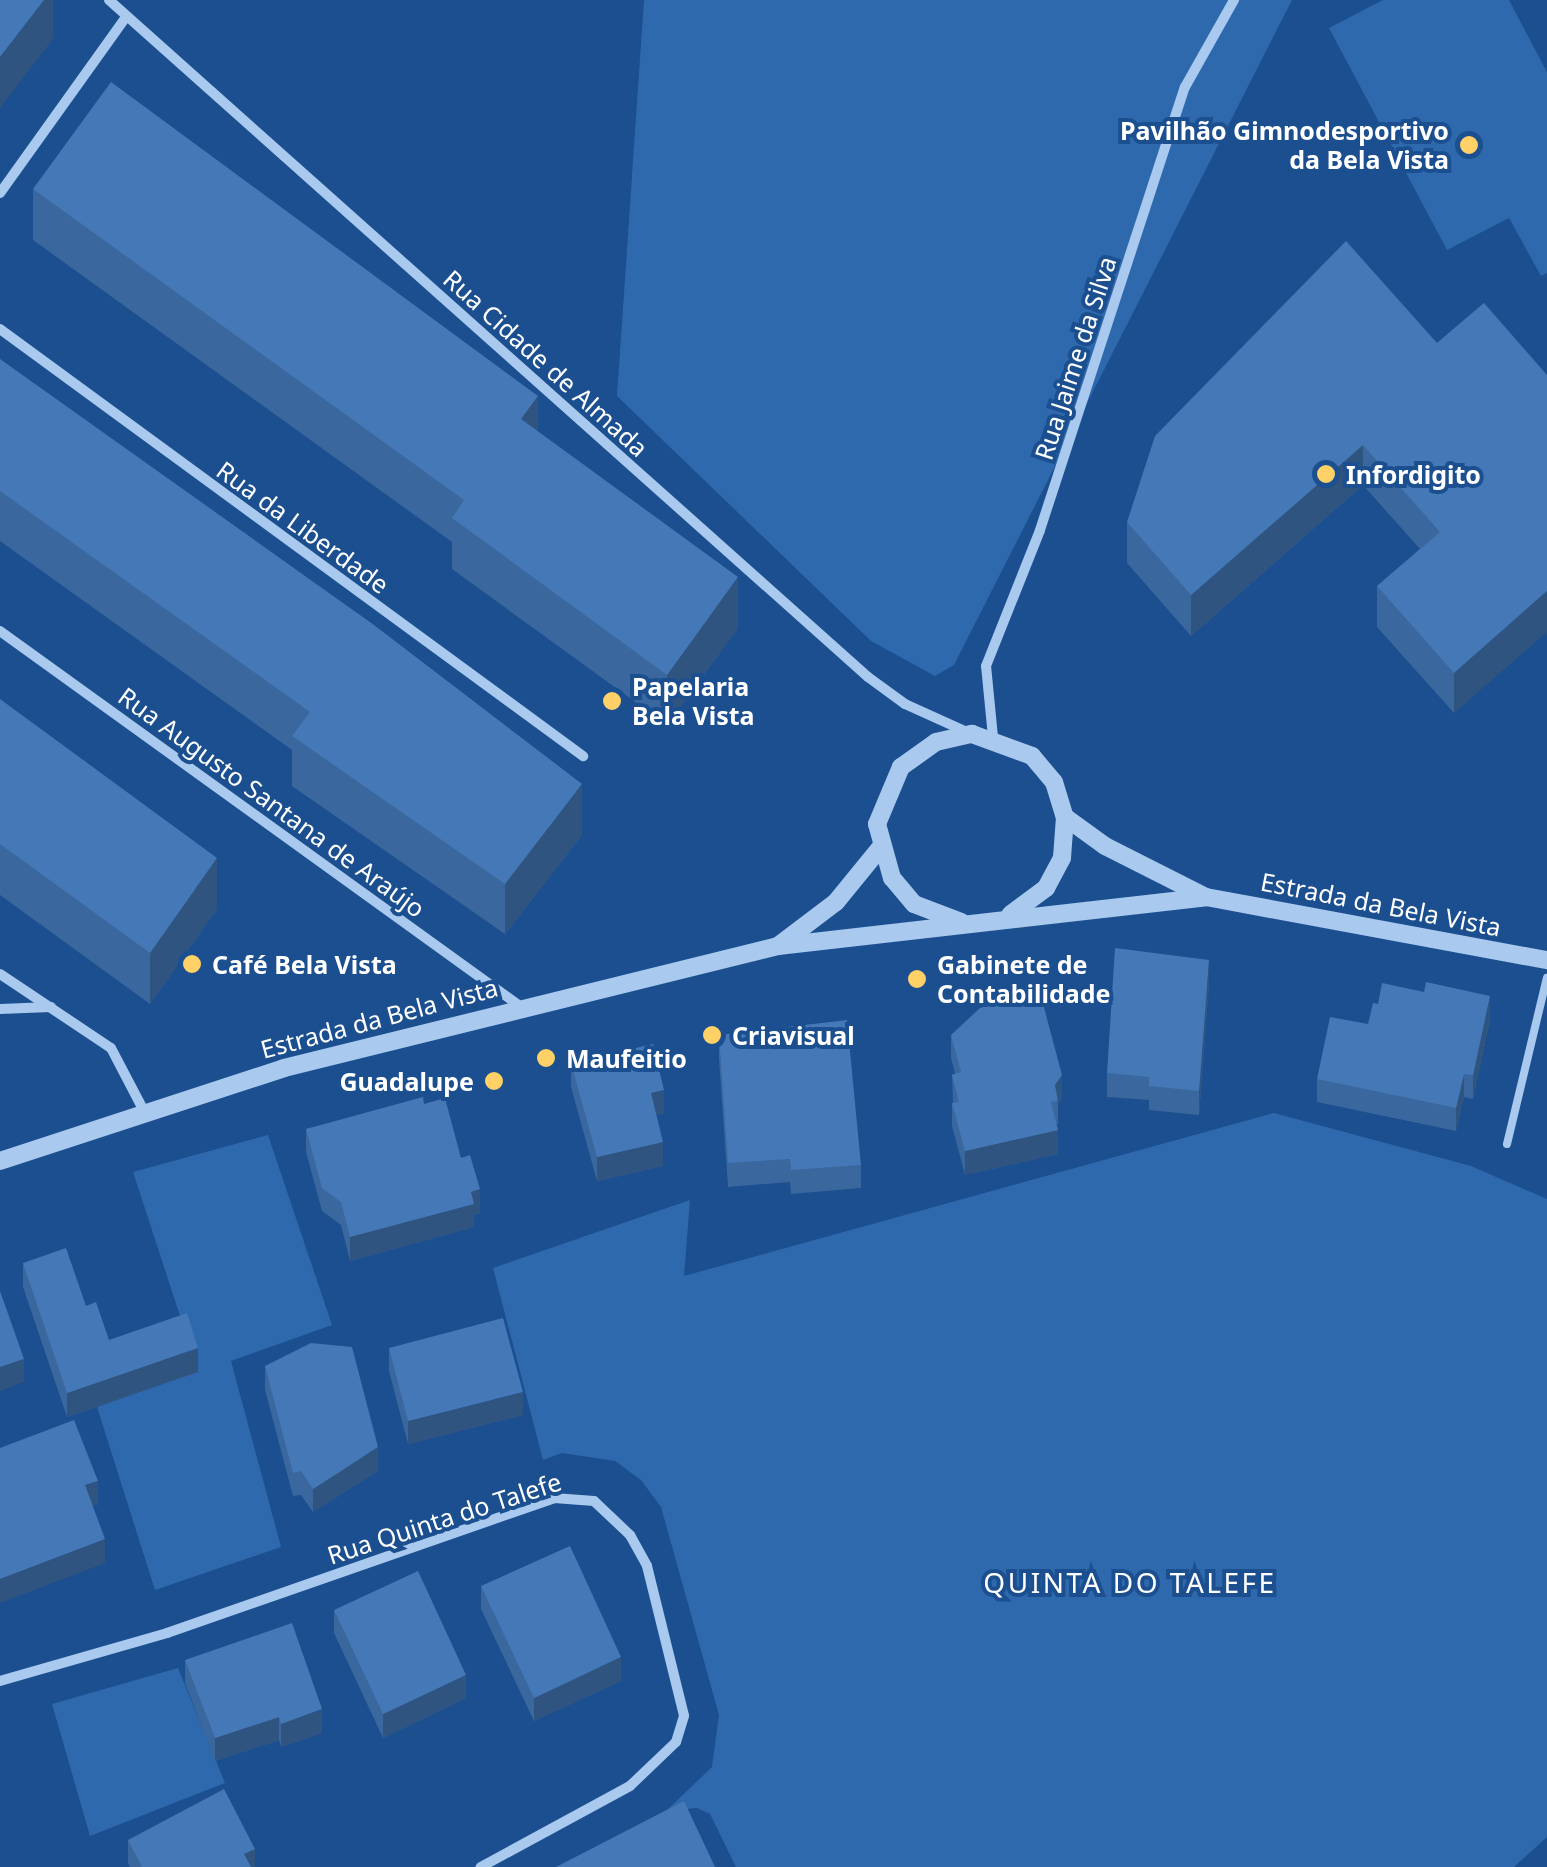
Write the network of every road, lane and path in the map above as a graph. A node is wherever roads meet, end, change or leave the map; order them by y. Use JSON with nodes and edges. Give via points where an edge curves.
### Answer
{"nodes":[{"id":1,"x":110,"y":0,"type":"edge"},
{"id":2,"x":1234,"y":0,"type":"edge"},
{"id":3,"x":126,"y":17,"type":"junction"},
{"id":4,"x":0,"y":193,"type":"edge"},
{"id":5,"x":0,"y":329,"type":"edge"},
{"id":6,"x":0,"y":631,"type":"edge"},
{"id":7,"x":972,"y":734,"type":"junction"},
{"id":8,"x":993,"y":737,"type":"junction"},
{"id":9,"x":583,"y":756,"type":"dead end"},
{"id":10,"x":1066,"y":817,"type":"junction"},
{"id":11,"x":880,"y":848,"type":"junction"},
{"id":12,"x":1206,"y":897,"type":"junction"},
{"id":13,"x":997,"y":920,"type":"junction"},
{"id":14,"x":977,"y":924,"type":"junction"},
{"id":15,"x":778,"y":946,"type":"junction"},
{"id":16,"x":1547,"y":960,"type":"edge"},
{"id":17,"x":0,"y":974,"type":"edge"},
{"id":18,"x":1547,"y":978,"type":"edge"},
{"id":19,"x":520,"y":1006,"type":"junction"},
{"id":20,"x":57,"y":1008,"type":"junction"},
{"id":21,"x":0,"y":1009,"type":"edge"},
{"id":22,"x":144,"y":1110,"type":"junction"},
{"id":23,"x":1507,"y":1144,"type":"dead end"},
{"id":24,"x":0,"y":1162,"type":"edge"},
{"id":25,"x":0,"y":1682,"type":"edge"},
{"id":26,"x":480,"y":1867,"type":"edge"}],
"edges":[{"from":1,"to":3,"type":"street","name":"Rua Cidade de Almada"},
{"from":2,"to":8,"type":"street","name":"Rua Jaime da Silva","via":[[1185,87],[1040,530],[986,666]]},
{"from":3,"to":4,"type":"street"},
{"from":3,"to":7,"type":"street","name":"Rua Cidade de Almada","via":[[868,676],[905,704]]},
{"from":5,"to":9,"type":"street","name":"Rua da Liberdade"},
{"from":6,"to":19,"type":"street","name":"Rua Augusto Santana de Araújo"},
{"from":7,"to":8,"type":"street"},
{"from":7,"to":11,"type":"street","via":[[936,742],[901,767],[883,798]]},
{"from":8,"to":10,"type":"street","via":[[1032,756],[1054,782]]},
{"from":10,"to":12,"type":"street","via":[[1136,864]]},
{"from":10,"to":13,"type":"street","via":[[1062,858],[1046,888]]},
{"from":11,"to":14,"type":"street","via":[[892,878],[914,904]]},
{"from":11,"to":15,"type":"street","via":[[836,902]]},
{"from":12,"to":13,"type":"street"},
{"from":12,"to":16,"type":"street","name":"Estrada da Bela Vista"},
{"from":13,"to":14,"type":"street"},
{"from":14,"to":15,"type":"street","name":"Estrada da Bela Vista"},
{"from":15,"to":19,"type":"street","name":"Estrada da Bela Vista"},
{"from":17,"to":20,"type":"street"},
{"from":18,"to":23,"type":"lane"},
{"from":19,"to":22,"type":"street","name":"Estrada da Bela Vista"},
{"from":20,"to":21,"type":"street"},
{"from":20,"to":22,"type":"street","via":[[111,1048]]},
{"from":22,"to":24,"type":"street","name":"Estrada da Bela Vista"},
{"from":25,"to":26,"type":"street","name":"Rua Quinta do Talefe","via":[[168,1632],[554,1498],[594,1501],[630,1536],[647,1566],[684,1716],[667,1753],[630,1786]]}]}
